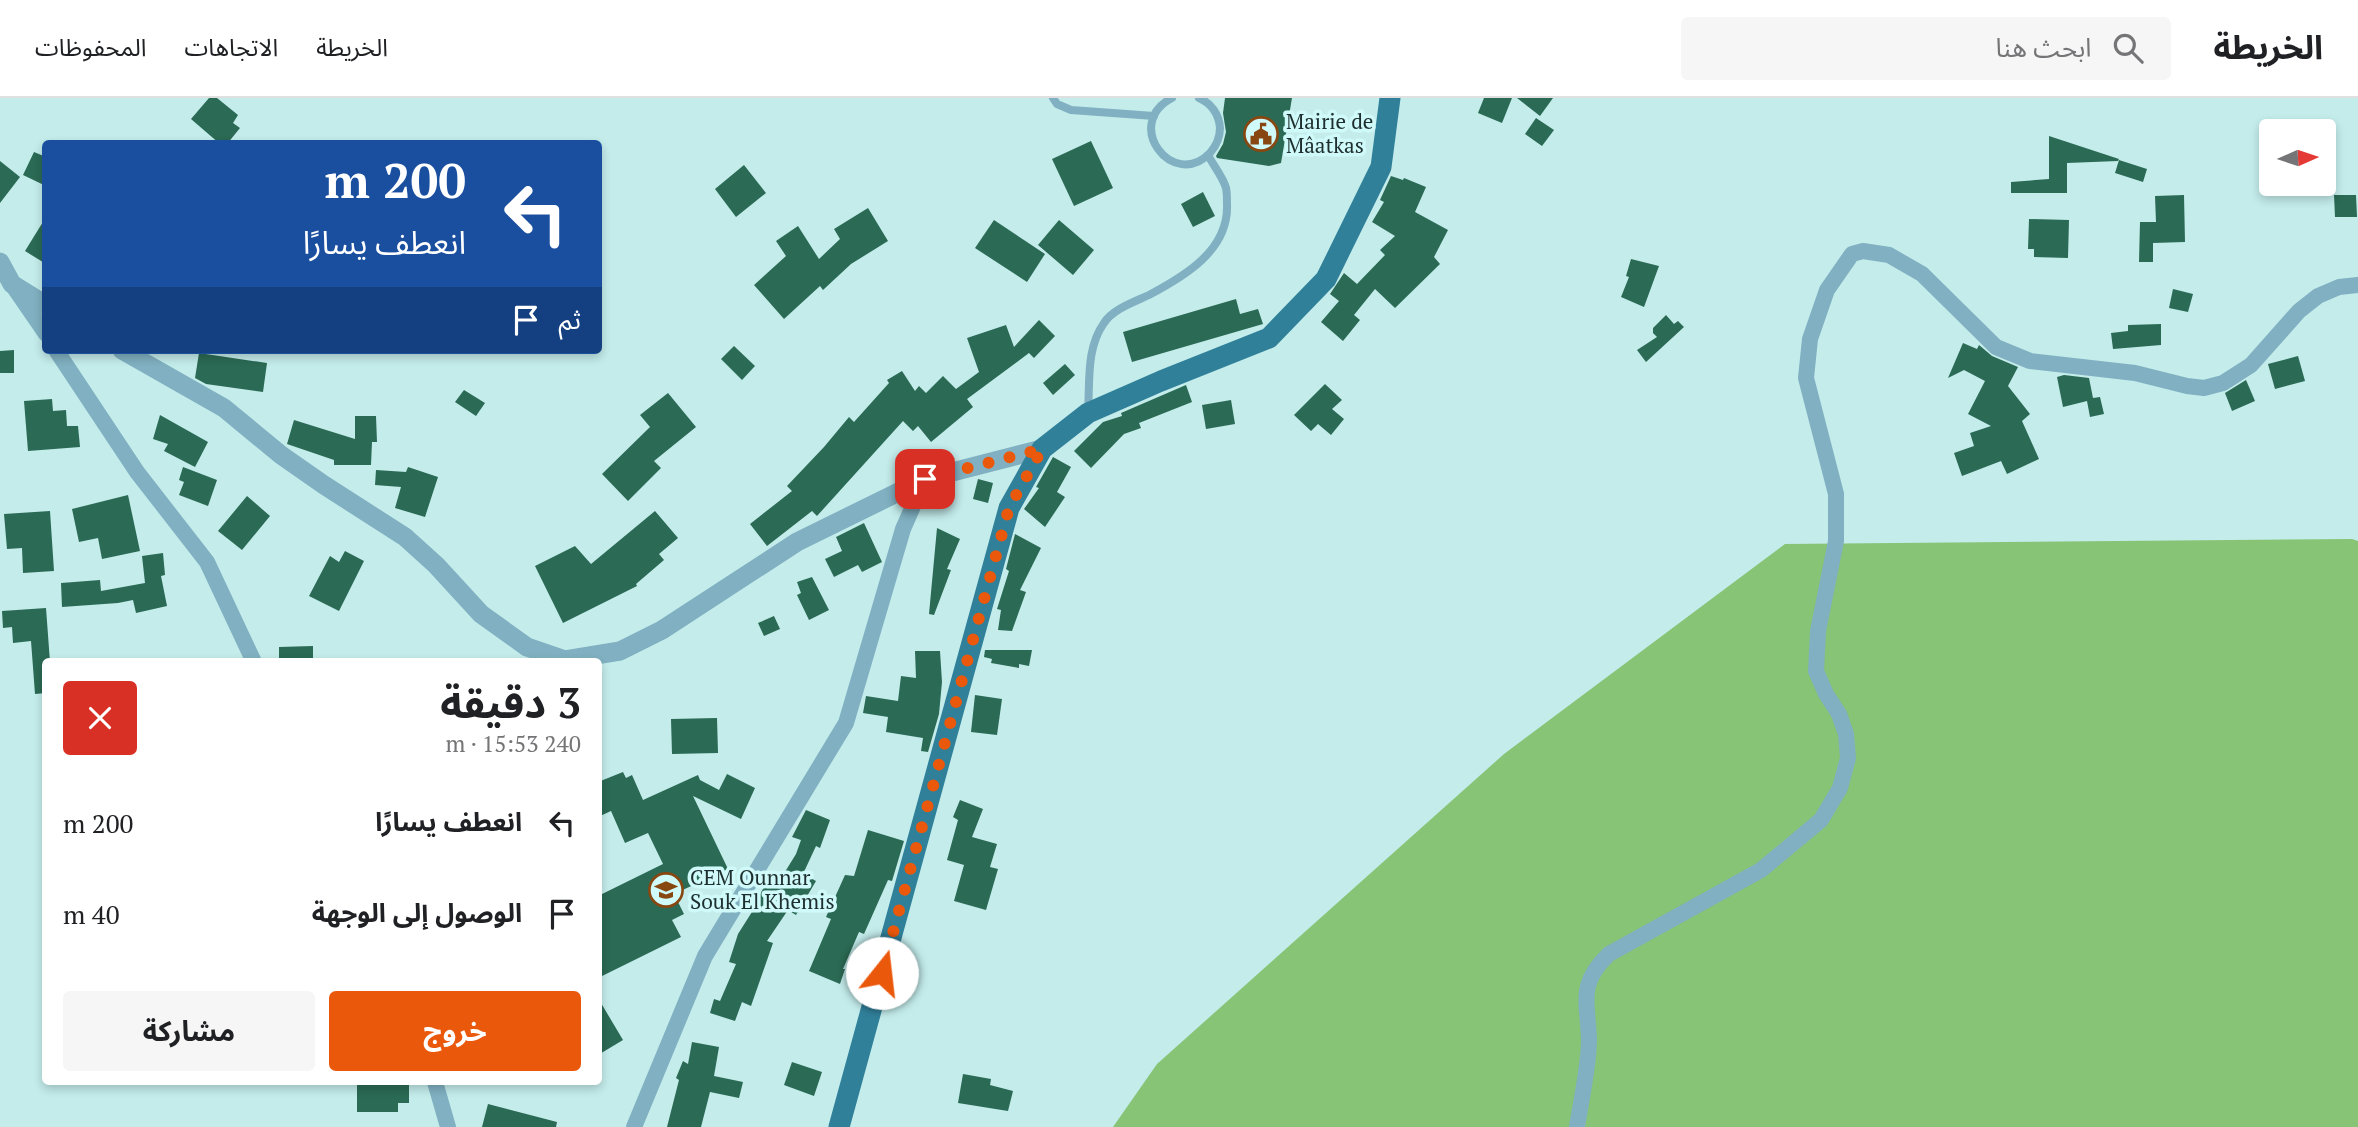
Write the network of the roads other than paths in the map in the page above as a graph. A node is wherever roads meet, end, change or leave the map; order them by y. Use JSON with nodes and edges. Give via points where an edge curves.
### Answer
{"nodes":[{"id":1,"x":1053,"y":98,"type":"edge"},
{"id":2,"x":1172,"y":98,"type":"edge"},
{"id":3,"x":1199,"y":98,"type":"edge"},
{"id":4,"x":1390,"y":98,"type":"edge"},
{"id":5,"x":1154,"y":116,"type":"junction"},
{"id":6,"x":1208,"y":155,"type":"junction"},
{"id":7,"x":0,"y":262,"type":"edge"},
{"id":8,"x":12,"y":284,"type":"junction"},
{"id":9,"x":2358,"y":285,"type":"edge"},
{"id":10,"x":42,"y":303,"type":"edge"},
{"id":11,"x":42,"y":328,"type":"edge"},
{"id":12,"x":59,"y":354,"type":"edge"},
{"id":13,"x":129,"y":354,"type":"edge"},
{"id":14,"x":1088,"y":413,"type":"junction"},
{"id":15,"x":1042,"y":449,"type":"junction"},
{"id":16,"x":925,"y":479,"type":"junction"},
{"id":17,"x":252,"y":658,"type":"edge"},
{"id":18,"x":559,"y":658,"type":"edge"},
{"id":19,"x":577,"y":658,"type":"edge"},
{"id":20,"x":436,"y":1085,"type":"edge"},
{"id":21,"x":448,"y":1127,"type":"edge"},
{"id":22,"x":634,"y":1127,"type":"edge"},
{"id":23,"x":839,"y":1127,"type":"edge"},
{"id":24,"x":1577,"y":1127,"type":"edge"}],
"edges":[{"from":1,"to":5,"type":"lane","via":[[1071,110]]},
{"from":2,"to":5,"type":"lane"},
{"from":3,"to":6,"type":"lane","via":[[1212,107],[1220,129]]},
{"from":4,"to":14,"type":"main road","via":[[1381,167],[1326,279],[1269,338]]},
{"from":5,"to":6,"type":"lane","via":[[1152,138],[1164,156],[1184,164]]},
{"from":6,"to":14,"type":"lane","via":[[1226,188],[1223,234],[1207,257],[1104,323],[1090,365]]},
{"from":7,"to":8,"type":"street"},
{"from":8,"to":10,"type":"street"},
{"from":8,"to":11,"type":"street"},
{"from":9,"to":24,"type":"street","via":[[2318,296],[2251,365],[2223,383],[2204,388],[2135,373],[2030,361],[1996,347],[1922,274],[1889,255],[1852,254],[1827,290],[1810,339],[1806,378],[1836,494],[1836,541],[1818,631],[1816,671],[1846,734],[1848,758],[1840,788],[1821,820],[1761,870],[1609,954],[1594,971],[1585,997],[1589,1041]]},
{"from":12,"to":17,"type":"street","via":[[137,472],[206,562]]},
{"from":13,"to":18,"type":"street","via":[[224,408],[313,478],[405,537],[481,614],[527,647]]},
{"from":14,"to":15,"type":"main road"},
{"from":15,"to":16,"type":"street"},
{"from":15,"to":23,"type":"main road","via":[[1009,508]]},
{"from":16,"to":19,"type":"street","via":[[797,542],[662,630],[620,651]]},
{"from":16,"to":22,"type":"street","via":[[903,529],[846,723],[705,956]]},
{"from":20,"to":21,"type":"street"}]}
